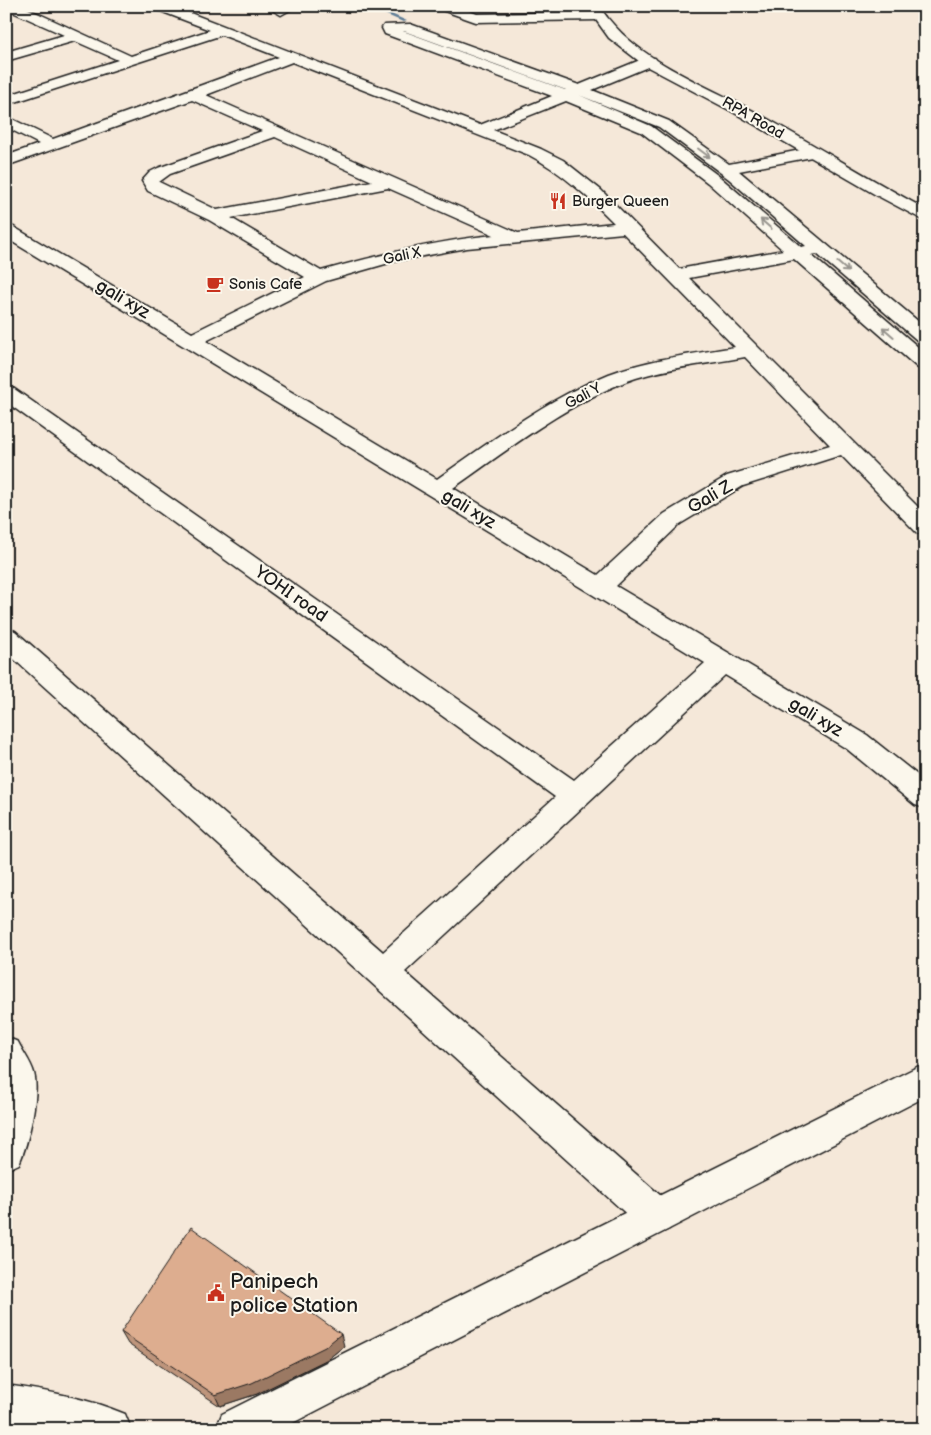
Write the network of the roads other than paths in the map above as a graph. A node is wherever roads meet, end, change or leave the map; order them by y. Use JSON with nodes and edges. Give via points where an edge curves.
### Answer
{"nodes":[{"id":1,"x":11,"y":6,"type":"edge"},
{"id":2,"x":160,"y":6,"type":"edge"},
{"id":3,"x":444,"y":6,"type":"edge"},
{"id":4,"x":596,"y":11,"type":"edge"},
{"id":5,"x":475,"y":12,"type":"edge"},
{"id":6,"x":58,"y":28,"type":"junction"},
{"id":7,"x":224,"y":30,"type":"junction"},
{"id":8,"x":32,"y":35,"type":"dead end"},
{"id":9,"x":76,"y":36,"type":"junction"},
{"id":10,"x":293,"y":56,"type":"junction"},
{"id":11,"x":6,"y":57,"type":"edge"},
{"id":12,"x":129,"y":60,"type":"junction"},
{"id":13,"x":650,"y":61,"type":"junction"},
{"id":14,"x":490,"y":64,"type":"junction"},
{"id":15,"x":569,"y":93,"type":"junction"},
{"id":16,"x":193,"y":95,"type":"junction"},
{"id":17,"x":6,"y":101,"type":"edge"},
{"id":18,"x":6,"y":121,"type":"edge"},
{"id":19,"x":481,"y":130,"type":"junction"},
{"id":20,"x":275,"y":132,"type":"junction"},
{"id":21,"x":681,"y":135,"type":"junction"},
{"id":22,"x":661,"y":139,"type":"junction"},
{"id":23,"x":52,"y":144,"type":"junction"},
{"id":24,"x":811,"y":153,"type":"junction"},
{"id":25,"x":6,"y":161,"type":"edge"},
{"id":26,"x":726,"y":169,"type":"junction"},
{"id":27,"x":391,"y":182,"type":"junction"},
{"id":28,"x":215,"y":216,"type":"junction"},
{"id":29,"x":925,"y":216,"type":"edge"},
{"id":30,"x":628,"y":227,"type":"junction"},
{"id":31,"x":8,"y":233,"type":"edge"},
{"id":32,"x":513,"y":237,"type":"junction"},
{"id":33,"x":821,"y":248,"type":"junction"},
{"id":34,"x":799,"y":253,"type":"junction"},
{"id":35,"x":676,"y":275,"type":"junction"},
{"id":36,"x":319,"y":276,"type":"junction"},
{"id":37,"x":925,"y":337,"type":"edge"},
{"id":38,"x":193,"y":340,"type":"junction"},
{"id":39,"x":750,"y":350,"type":"junction"},
{"id":40,"x":925,"y":364,"type":"edge"},
{"id":41,"x":6,"y":392,"type":"edge"},
{"id":42,"x":845,"y":447,"type":"junction"},
{"id":43,"x":437,"y":489,"type":"junction"},
{"id":44,"x":925,"y":528,"type":"edge"},
{"id":45,"x":598,"y":588,"type":"junction"},
{"id":46,"x":6,"y":637,"type":"edge"},
{"id":47,"x":722,"y":662,"type":"junction"},
{"id":48,"x":575,"y":796,"type":"junction"},
{"id":49,"x":925,"y":797,"type":"edge"},
{"id":50,"x":383,"y":972,"type":"junction"},
{"id":51,"x":6,"y":1053,"type":"edge"},
{"id":52,"x":925,"y":1079,"type":"edge"},
{"id":53,"x":6,"y":1152,"type":"edge"},
{"id":54,"x":656,"y":1216,"type":"junction"},
{"id":55,"x":6,"y":1406,"type":"edge"},
{"id":56,"x":110,"y":1429,"type":"edge"},
{"id":57,"x":237,"y":1429,"type":"edge"}],
"edges":[{"from":1,"to":6,"type":"street"},
{"from":2,"to":7,"type":"street"},
{"from":3,"to":5,"type":"street"},
{"from":4,"to":5,"type":"street"},
{"from":4,"to":13,"type":"street","name":"RPA Road","via":[[619,39]]},
{"from":5,"to":14,"type":"street"},
{"from":6,"to":8,"type":"street"},
{"from":6,"to":9,"type":"street"},
{"from":7,"to":10,"type":"street"},
{"from":7,"to":12,"type":"street"},
{"from":9,"to":11,"type":"street"},
{"from":9,"to":12,"type":"street"},
{"from":10,"to":16,"type":"street"},
{"from":10,"to":19,"type":"street"},
{"from":12,"to":17,"type":"street"},
{"from":13,"to":15,"type":"street"},
{"from":13,"to":24,"type":"street","name":"RPA Road","via":[[752,116]]},
{"from":14,"to":14,"type":"street","via":[[390,32],[389,28],[405,26]]},
{"from":14,"to":15,"type":"street"},
{"from":15,"to":19,"type":"street"},
{"from":15,"to":21,"type":"street","via":[[646,115]]},
{"from":15,"to":22,"type":"street","via":[[631,121]]},
{"from":16,"to":20,"type":"street"},
{"from":16,"to":23,"type":"street"},
{"from":18,"to":23,"type":"street"},
{"from":19,"to":30,"type":"street","via":[[557,163]]},
{"from":20,"to":27,"type":"street"},
{"from":20,"to":28,"type":"street","via":[[164,171],[150,181],[154,187]]},
{"from":21,"to":22,"type":"street"},
{"from":21,"to":26,"type":"street","one_way":true},
{"from":34,"to":22,"type":"street","one_way":true},
{"from":23,"to":25,"type":"street"},
{"from":24,"to":26,"type":"street"},
{"from":24,"to":29,"type":"street","name":"RPA Road"},
{"from":26,"to":33,"type":"street"},
{"from":27,"to":28,"type":"street"},
{"from":27,"to":32,"type":"street"},
{"from":28,"to":36,"type":"street"},
{"from":30,"to":32,"type":"street","name":"Gali X"},
{"from":30,"to":35,"type":"street"},
{"from":31,"to":38,"type":"street","name":"gali xyz"},
{"from":32,"to":36,"type":"street","name":"Gali X","via":[[394,256]]},
{"from":33,"to":34,"type":"street"},
{"from":33,"to":37,"type":"street","one_way":true},
{"from":34,"to":35,"type":"street"},
{"from":40,"to":34,"type":"street","one_way":true},
{"from":35,"to":39,"type":"street"},
{"from":36,"to":38,"type":"street","name":"Gali X"},
{"from":38,"to":43,"type":"street","name":"gali xyz"},
{"from":39,"to":42,"type":"street"},
{"from":39,"to":43,"type":"street","name":"Gali Y","via":[[654,368],[617,379],[526,428]]},
{"from":41,"to":48,"type":"street","name":"YOHI road"},
{"from":42,"to":44,"type":"street"},
{"from":42,"to":45,"type":"street","name":"Gali Z","via":[[735,481],[672,519]]},
{"from":43,"to":45,"type":"street","name":"gali xyz"},
{"from":45,"to":47,"type":"street","name":"gali xyz"},
{"from":46,"to":50,"type":"street"},
{"from":47,"to":48,"type":"street"},
{"from":47,"to":49,"type":"street","name":"gali xyz","via":[[858,742]]},
{"from":48,"to":50,"type":"street"},
{"from":50,"to":54,"type":"street"},
{"from":51,"to":53,"type":"street","via":[[17,1074],[16,1107]]},
{"from":52,"to":54,"type":"street"},
{"from":54,"to":57,"type":"street"},
{"from":55,"to":56,"type":"street","via":[[56,1413]]}]}
